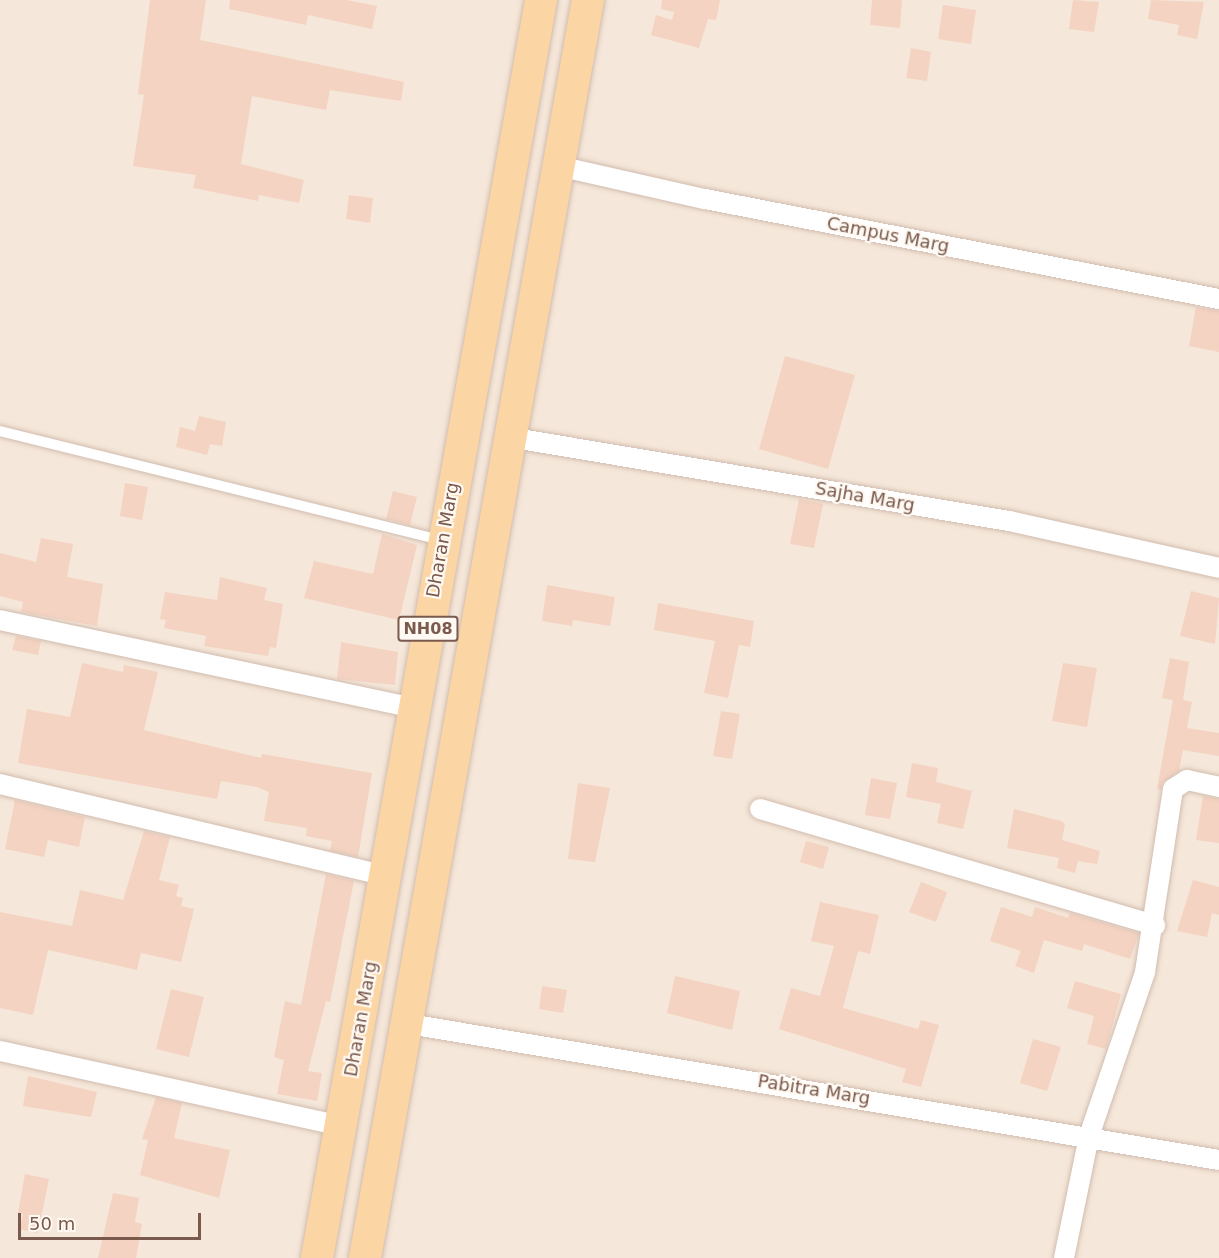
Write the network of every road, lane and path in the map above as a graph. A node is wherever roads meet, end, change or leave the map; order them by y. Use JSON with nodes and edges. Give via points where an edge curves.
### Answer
{"nodes":[{"id":1,"x":541,"y":0,"type":"edge"},
{"id":2,"x":588,"y":0,"type":"edge"},
{"id":3,"x":558,"y":166,"type":"junction"},
{"id":4,"x":1219,"y":299,"type":"edge"},
{"id":5,"x":0,"y":432,"type":"edge"},
{"id":6,"x":508,"y":437,"type":"junction"},
{"id":7,"x":443,"y":542,"type":"junction"},
{"id":8,"x":1219,"y":568,"type":"edge"},
{"id":9,"x":0,"y":620,"type":"edge"},
{"id":10,"x":414,"y":708,"type":"junction"},
{"id":11,"x":0,"y":784,"type":"edge"},
{"id":12,"x":1219,"y":787,"type":"edge"},
{"id":13,"x":760,"y":809,"type":"dead end"},
{"id":14,"x":385,"y":876,"type":"junction"},
{"id":15,"x":1155,"y":925,"type":"junction"},
{"id":16,"x":409,"y":1024,"type":"junction"},
{"id":17,"x":0,"y":1051,"type":"edge"},
{"id":18,"x":342,"y":1126,"type":"junction"},
{"id":19,"x":1089,"y":1136,"type":"junction"},
{"id":20,"x":1219,"y":1160,"type":"edge"},
{"id":21,"x":317,"y":1258,"type":"edge"},
{"id":22,"x":365,"y":1258,"type":"edge"},
{"id":23,"x":1064,"y":1258,"type":"edge"}],
"edges":[{"from":1,"to":7,"type":"main road","name":"Dharan Marg","number":"NH08"},
{"from":2,"to":3,"type":"main road","number":"NH08"},
{"from":3,"to":4,"type":"street","name":"Campus Marg","via":[[705,200]]},
{"from":3,"to":6,"type":"main road","number":"NH08"},
{"from":5,"to":7,"type":"lane"},
{"from":6,"to":8,"type":"street","name":"Sajha Marg","via":[[1008,521]]},
{"from":6,"to":16,"type":"main road","number":"NH08"},
{"from":7,"to":10,"type":"main road","name":"Dharan Marg","number":"NH08"},
{"from":9,"to":10,"type":"street"},
{"from":10,"to":14,"type":"main road","name":"Dharan Marg","number":"NH08"},
{"from":11,"to":14,"type":"street"},
{"from":12,"to":15,"type":"street","via":[[1187,780],[1173,789]]},
{"from":13,"to":15,"type":"street"},
{"from":14,"to":18,"type":"main road","name":"Dharan Marg","number":"NH08"},
{"from":15,"to":19,"type":"street","via":[[1145,972]]},
{"from":16,"to":19,"type":"street","name":"Pabitra Marg"},
{"from":16,"to":22,"type":"main road","number":"NH08"},
{"from":17,"to":18,"type":"street"},
{"from":18,"to":21,"type":"main road","name":"Dharan Marg","number":"NH08"},
{"from":19,"to":20,"type":"street","name":"Pabitra Marg"},
{"from":19,"to":23,"type":"street"}]}
